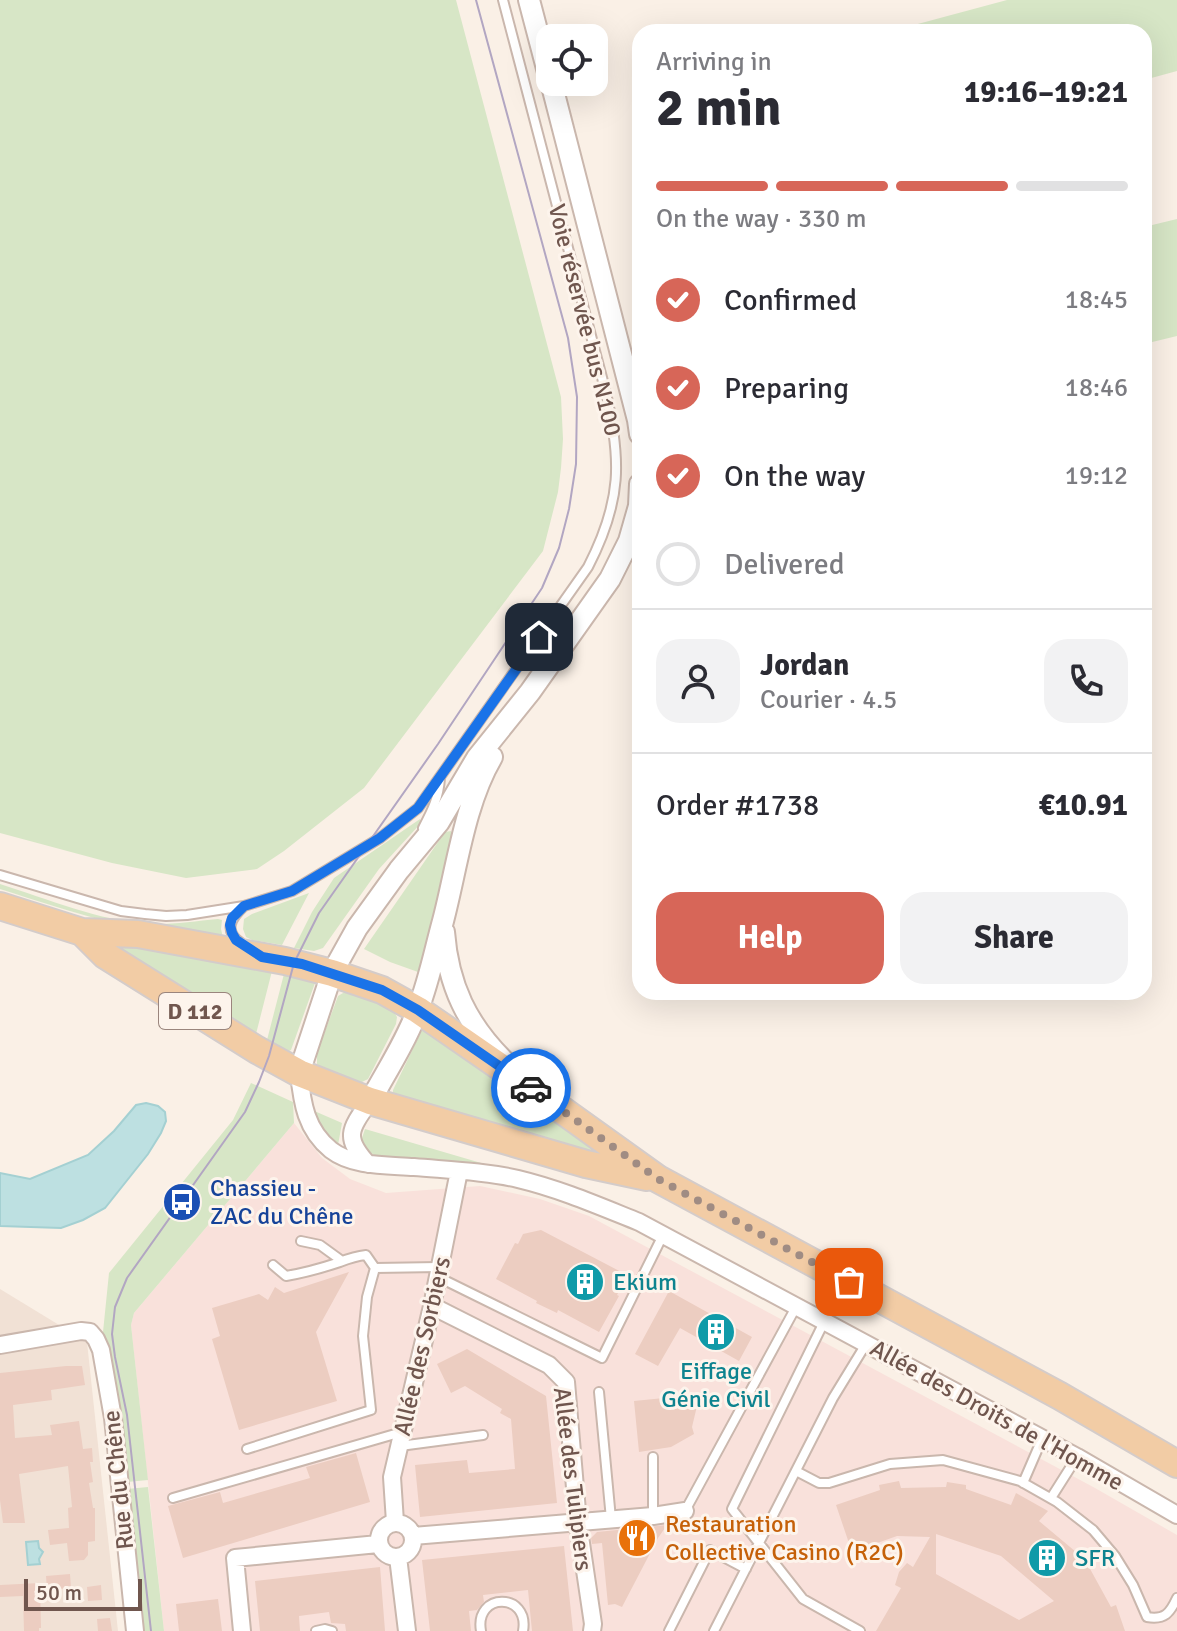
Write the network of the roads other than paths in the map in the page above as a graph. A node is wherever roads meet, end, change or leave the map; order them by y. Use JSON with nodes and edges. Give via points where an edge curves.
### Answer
{"nodes":[{"id":1,"x":503,"y":0,"type":"edge"},
{"id":2,"x":529,"y":0,"type":"edge"},
{"id":3,"x":536,"y":27,"type":"edge"},
{"id":4,"x":554,"y":96,"type":"edge"},
{"id":5,"x":632,"y":397,"type":"edge"},
{"id":6,"x":632,"y":530,"type":"edge"},
{"id":7,"x":530,"y":692,"type":"junction"},
{"id":8,"x":440,"y":777,"type":"junction"},
{"id":9,"x":399,"y":870,"type":"junction"},
{"id":10,"x":0,"y":875,"type":"edge"},
{"id":11,"x":0,"y":906,"type":"edge"},
{"id":12,"x":244,"y":906,"type":"junction"},
{"id":13,"x":443,"y":921,"type":"junction"},
{"id":14,"x":82,"y":932,"type":"junction"},
{"id":15,"x":262,"y":957,"type":"junction"},
{"id":16,"x":332,"y":973,"type":"junction"},
{"id":17,"x":418,"y":1010,"type":"junction"},
{"id":18,"x":299,"y":1073,"type":"junction"},
{"id":19,"x":534,"y":1090,"type":"junction"},
{"id":20,"x":370,"y":1101,"type":"junction"},
{"id":21,"x":368,"y":1164,"type":"junction"},
{"id":22,"x":459,"y":1171,"type":"junction"},
{"id":23,"x":658,"y":1179,"type":"junction"},
{"id":24,"x":663,"y":1235,"type":"junction"},
{"id":25,"x":301,"y":1241,"type":"dead end"},
{"id":26,"x":342,"y":1261,"type":"junction"},
{"id":27,"x":273,"y":1265,"type":"dead end"},
{"id":28,"x":375,"y":1268,"type":"junction"},
{"id":29,"x":439,"y":1272,"type":"junction"},
{"id":30,"x":432,"y":1306,"type":"junction"},
{"id":31,"x":796,"y":1307,"type":"junction"},
{"id":32,"x":824,"y":1322,"type":"junction"},
{"id":33,"x":866,"y":1344,"type":"junction"},
{"id":34,"x":0,"y":1345,"type":"edge"},
{"id":35,"x":599,"y":1392,"type":"dead end"},
{"id":36,"x":483,"y":1435,"type":"dead end"},
{"id":37,"x":401,"y":1439,"type":"junction"},
{"id":38,"x":1042,"y":1439,"type":"junction"},
{"id":39,"x":247,"y":1449,"type":"dead end"},
{"id":40,"x":653,"y":1457,"type":"dead end"},
{"id":41,"x":1077,"y":1457,"type":"junction"},
{"id":42,"x":1177,"y":1464,"type":"edge"},
{"id":43,"x":796,"y":1471,"type":"junction"},
{"id":44,"x":1023,"y":1483,"type":"junction"},
{"id":45,"x":173,"y":1498,"type":"dead end"},
{"id":46,"x":1051,"y":1498,"type":"junction"},
{"id":47,"x":685,"y":1511,"type":"joint"},
{"id":48,"x":1177,"y":1515,"type":"edge"},
{"id":49,"x":653,"y":1516,"type":"junction"},
{"id":50,"x":611,"y":1520,"type":"junction"},
{"id":51,"x":395,"y":1522,"type":"junction"},
{"id":52,"x":578,"y":1523,"type":"junction"},
{"id":53,"x":413,"y":1536,"type":"junction"},
{"id":54,"x":759,"y":1543,"type":"junction"},
{"id":55,"x":378,"y":1544,"type":"junction"},
{"id":56,"x":398,"y":1557,"type":"junction"},
{"id":57,"x":746,"y":1569,"type":"junction"},
{"id":58,"x":1177,"y":1598,"type":"edge"},
{"id":59,"x":135,"y":1631,"type":"edge"},
{"id":60,"x":242,"y":1631,"type":"edge"},
{"id":61,"x":316,"y":1631,"type":"edge"},
{"id":62,"x":332,"y":1631,"type":"edge"},
{"id":63,"x":407,"y":1631,"type":"edge"},
{"id":64,"x":481,"y":1631,"type":"edge"},
{"id":65,"x":523,"y":1631,"type":"edge"},
{"id":66,"x":592,"y":1631,"type":"edge"},
{"id":67,"x":669,"y":1631,"type":"edge"},
{"id":68,"x":714,"y":1631,"type":"edge"},
{"id":69,"x":860,"y":1631,"type":"edge"}],
"edges":[{"from":1,"to":8,"type":"lane","name":"Voie réservée bus N100","via":[[607,399],[616,450],[614,502],[588,567]]},
{"from":2,"to":3,"type":"street"},
{"from":4,"to":5,"type":"street"},
{"from":6,"to":7,"type":"street","via":[[610,579]]},
{"from":7,"to":9,"type":"street"},
{"from":7,"to":13,"type":"street","via":[[483,773]]},
{"from":8,"to":9,"type":"lane","via":[[433,809]]},
{"from":8,"to":12,"type":"lane","name":"Voie réservée bus N100","via":[[418,808],[380,838],[292,891]]},
{"from":9,"to":16,"type":"street"},
{"from":10,"to":12,"type":"lane","name":"Voie réservée bus N100","via":[[121,911],[166,916]]},
{"from":11,"to":14,"type":"main road","number":"D 112"},
{"from":12,"to":15,"type":"lane","via":[[232,918],[232,933]]},
{"from":13,"to":17,"type":"street"},
{"from":13,"to":19,"type":"street","via":[[451,976],[465,1012],[491,1048]]},
{"from":14,"to":15,"type":"main road","number":"D 112","via":[[138,934]]},
{"from":14,"to":18,"type":"main road","number":"D 112","via":[[105,955]]},
{"from":15,"to":16,"type":"main road","number":"D 112"},
{"from":16,"to":17,"type":"main road","via":[[382,990]]},
{"from":16,"to":18,"type":"street"},
{"from":17,"to":19,"type":"main road"},
{"from":17,"to":20,"type":"street"},
{"from":18,"to":20,"type":"main road"},
{"from":18,"to":21,"type":"street","name":"Allée des Droits de l'Homme","via":[[302,1102],[315,1134],[345,1159]]},
{"from":19,"to":23,"type":"main road"},
{"from":20,"to":21,"type":"street","via":[[357,1119],[352,1141]]},
{"from":20,"to":23,"type":"main road","via":[[586,1164]]},
{"from":21,"to":22,"type":"street","name":"Allée des Droits de l'Homme"},
{"from":22,"to":24,"type":"street","name":"Allée des Droits de l'Homme","via":[[516,1178],[572,1195]]},
{"from":22,"to":29,"type":"street","name":"Allée des Sorbiers"},
{"from":23,"to":42,"type":"main road"},
{"from":24,"to":29,"type":"lane","via":[[602,1358]]},
{"from":24,"to":31,"type":"street","name":"Allée des Droits de l'Homme"},
{"from":25,"to":26,"type":"lane","via":[[320,1245]]},
{"from":26,"to":27,"type":"lane","via":[[286,1276]]},
{"from":26,"to":28,"type":"lane","via":[[366,1255]]},
{"from":28,"to":29,"type":"lane"},
{"from":28,"to":39,"type":"lane","via":[[363,1336],[371,1410]]},
{"from":29,"to":30,"type":"street","name":"Allée des Sorbiers"},
{"from":30,"to":37,"type":"street","name":"Allée des Sorbiers"},
{"from":30,"to":52,"type":"street","name":"Allée des Tulipiers","via":[[549,1365],[566,1382]]},
{"from":31,"to":32,"type":"street","name":"Allée des Droits de l'Homme"},
{"from":31,"to":47,"type":"lane"},
{"from":32,"to":33,"type":"street","name":"Allée des Droits de l'Homme"},
{"from":32,"to":54,"type":"lane","via":[[732,1509]]},
{"from":33,"to":38,"type":"street","name":"Allée des Droits de l'Homme"},
{"from":33,"to":43,"type":"lane"},
{"from":34,"to":59,"type":"street","name":"Rue du Chêne","via":[[81,1331],[96,1339],[113,1418]]},
{"from":35,"to":50,"type":"lane"},
{"from":36,"to":37,"type":"lane"},
{"from":37,"to":45,"type":"lane"},
{"from":37,"to":51,"type":"street","name":"Allée des Sorbiers","via":[[392,1477]]},
{"from":38,"to":41,"type":"street","name":"Allée des Droits de l'Homme"},
{"from":38,"to":44,"type":"lane"},
{"from":40,"to":49,"type":"lane"},
{"from":41,"to":46,"type":"lane"},
{"from":41,"to":48,"type":"street","name":"Allée des Droits de l'Homme"},
{"from":43,"to":44,"type":"lane","via":[[829,1483],[890,1464],[943,1460]]},
{"from":43,"to":54,"type":"lane"},
{"from":44,"to":46,"type":"lane"},
{"from":46,"to":58,"type":"lane","via":[[1093,1530],[1115,1556],[1147,1617],[1167,1616]]},
{"from":47,"to":49,"type":"street"},
{"from":49,"to":50,"type":"street"},
{"from":50,"to":52,"type":"street"},
{"from":51,"to":53,"type":"street","via":[[407,1526]]},
{"from":51,"to":55,"type":"street","via":[[385,1525]]},
{"from":52,"to":53,"type":"street"},
{"from":52,"to":66,"type":"street","name":"Allée des Tulipiers"},
{"from":53,"to":56,"type":"street","via":[[410,1550]]},
{"from":54,"to":57,"type":"lane"},
{"from":54,"to":69,"type":"lane","via":[[803,1599]]},
{"from":55,"to":56,"type":"street"},
{"from":55,"to":60,"type":"street","via":[[235,1558]]},
{"from":56,"to":63,"type":"street"},
{"from":57,"to":67,"type":"lane","via":[[710,1550]]},
{"from":57,"to":68,"type":"lane"},
{"from":61,"to":62,"type":"lane"},
{"from":64,"to":65,"type":"lane","via":[[484,1611],[501,1601],[520,1610]]}]}
